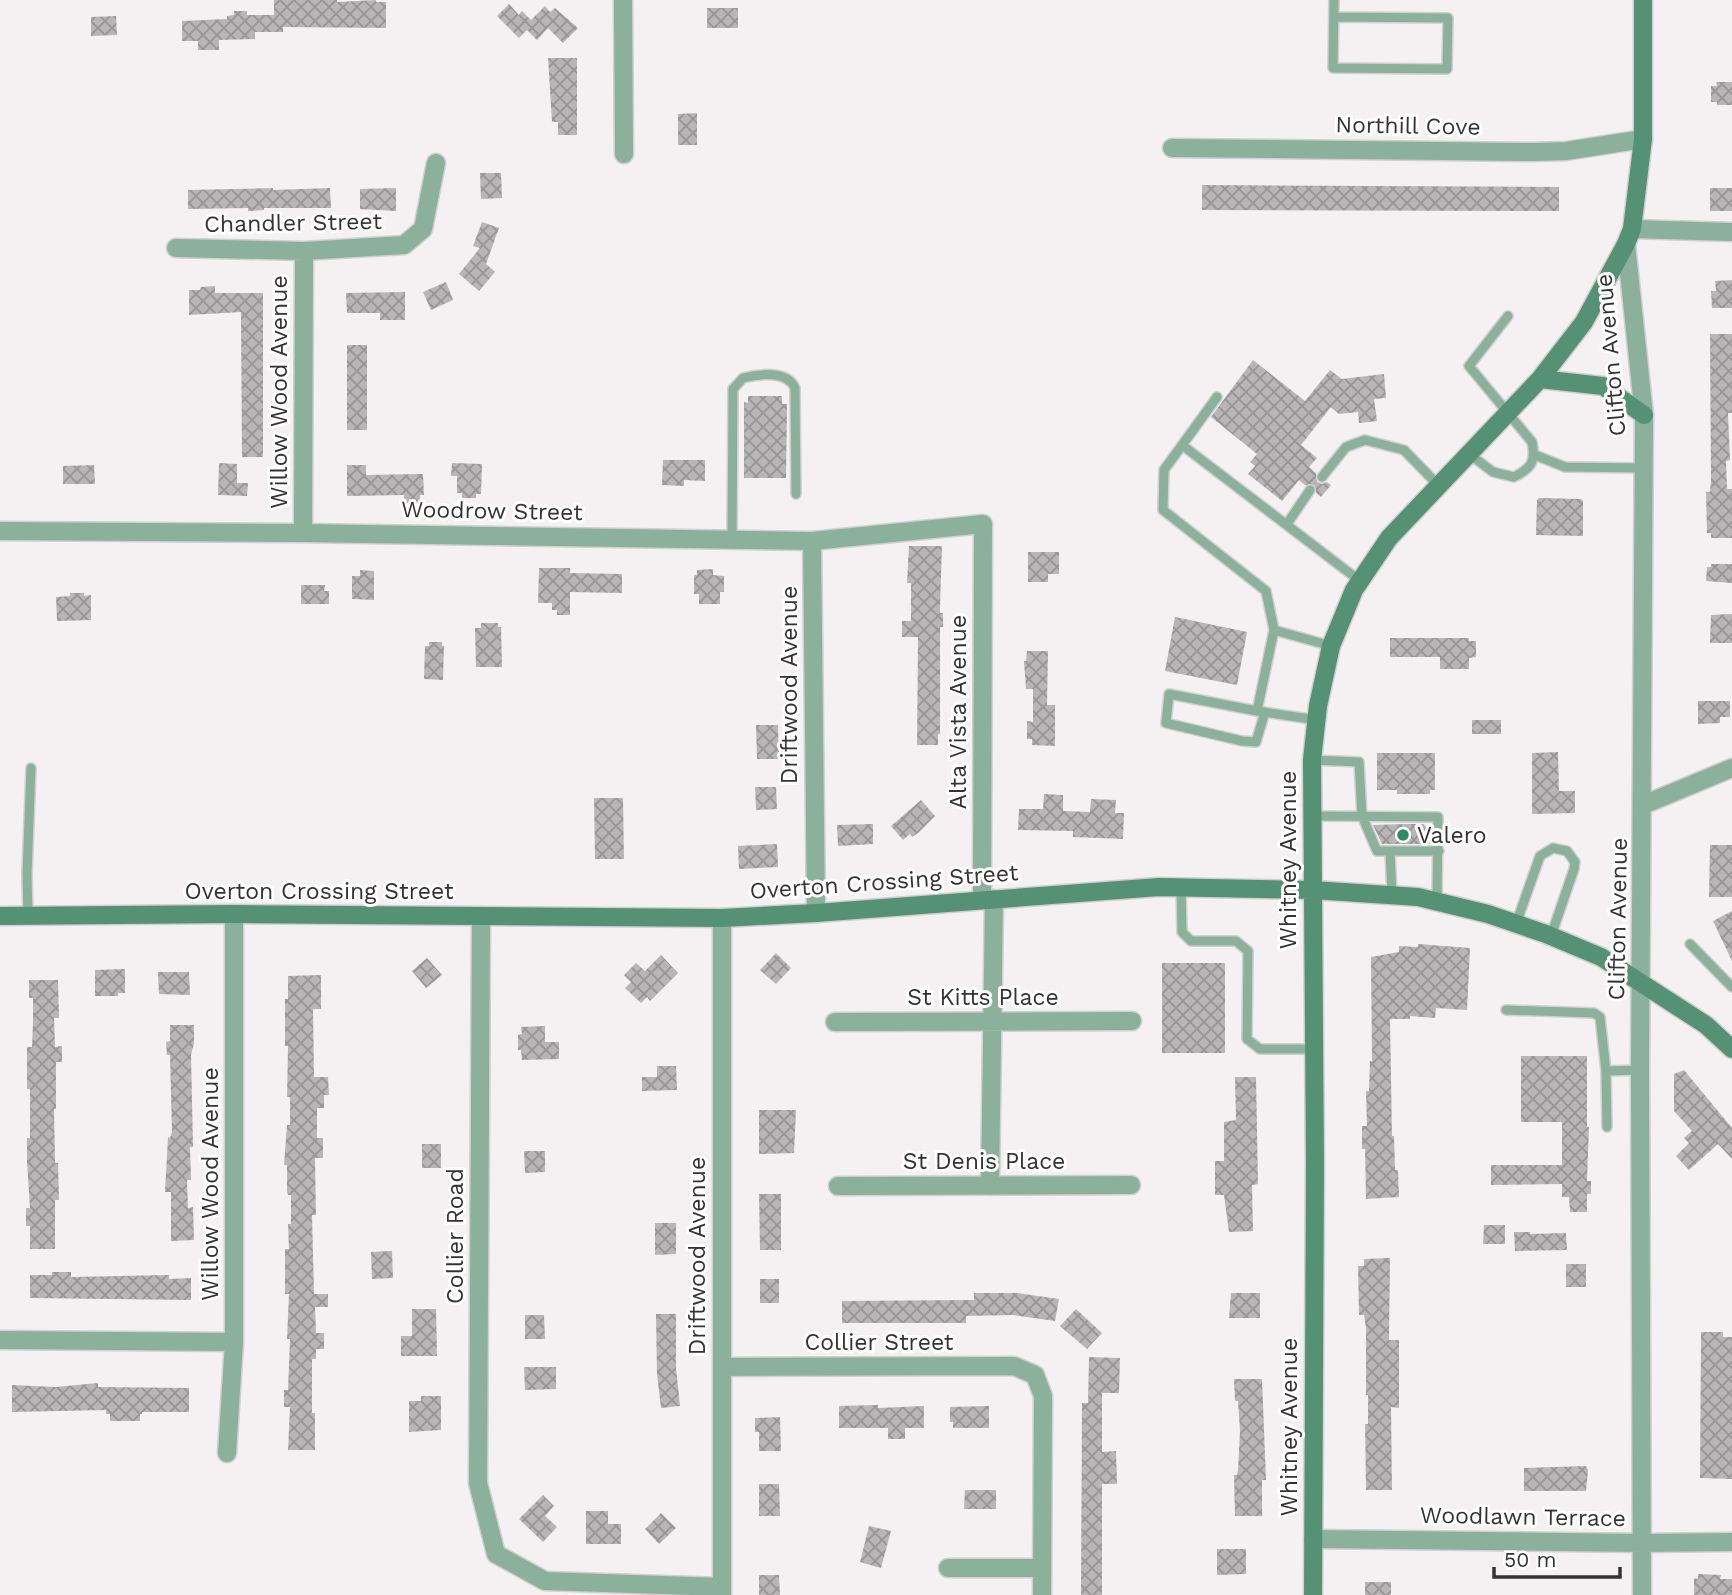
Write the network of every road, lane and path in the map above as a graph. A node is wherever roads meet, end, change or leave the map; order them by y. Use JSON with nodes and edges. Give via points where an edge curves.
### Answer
{"nodes":[{"id":1,"x":623,"y":0,"type":"edge"},
{"id":2,"x":1334,"y":0,"type":"edge"},
{"id":3,"x":1643,"y":0,"type":"edge"},
{"id":4,"x":1334,"y":18,"type":"junction"},
{"id":5,"x":1643,"y":139,"type":"junction"},
{"id":6,"x":1172,"y":148,"type":"dead end"},
{"id":7,"x":624,"y":154,"type":"dead end"},
{"id":8,"x":436,"y":163,"type":"dead end"},
{"id":9,"x":1732,"y":232,"type":"edge"},
{"id":10,"x":1629,"y":237,"type":"junction"},
{"id":11,"x":176,"y":248,"type":"dead end"},
{"id":12,"x":304,"y":251,"type":"junction"},
{"id":13,"x":1508,"y":316,"type":"dead end"},
{"id":14,"x":1540,"y":379,"type":"junction"},
{"id":15,"x":1217,"y":397,"type":"dead end"},
{"id":16,"x":1507,"y":412,"type":"junction"},
{"id":17,"x":1644,"y":415,"type":"junction"},
{"id":18,"x":1182,"y":445,"type":"junction"},
{"id":19,"x":1468,"y":453,"type":"junction"},
{"id":20,"x":1535,"y":455,"type":"junction"},
{"id":21,"x":1644,"y":468,"type":"junction"},
{"id":22,"x":1322,"y":477,"type":"dead end"},
{"id":23,"x":1438,"y":485,"type":"junction"},
{"id":24,"x":1310,"y":490,"type":"dead end"},
{"id":25,"x":796,"y":494,"type":"dead end"},
{"id":26,"x":983,"y":524,"type":"joint"},
{"id":27,"x":1287,"y":524,"type":"junction"},
{"id":28,"x":0,"y":531,"type":"edge"},
{"id":29,"x":303,"y":533,"type":"junction"},
{"id":30,"x":732,"y":540,"type":"junction"},
{"id":31,"x":812,"y":541,"type":"junction"},
{"id":32,"x":1360,"y":581,"type":"junction"},
{"id":33,"x":1274,"y":631,"type":"junction"},
{"id":34,"x":1331,"y":646,"type":"junction"},
{"id":35,"x":1261,"y":712,"type":"junction"},
{"id":36,"x":1317,"y":720,"type":"junction"},
{"id":37,"x":1312,"y":760,"type":"junction"},
{"id":38,"x":31,"y":768,"type":"dead end"},
{"id":39,"x":1732,"y":768,"type":"edge"},
{"id":40,"x":1643,"y":805,"type":"junction"},
{"id":41,"x":1313,"y":816,"type":"junction"},
{"id":42,"x":1362,"y":816,"type":"junction"},
{"id":43,"x":1396,"y":849,"type":"junction"},
{"id":44,"x":1439,"y":851,"type":"junction"},
{"id":45,"x":1181,"y":887,"type":"junction"},
{"id":46,"x":1313,"y":890,"type":"junction"},
{"id":47,"x":1392,"y":895,"type":"junction"},
{"id":48,"x":988,"y":899,"type":"junction"},
{"id":49,"x":1437,"y":901,"type":"junction"},
{"id":50,"x":816,"y":913,"type":"junction"},
{"id":51,"x":234,"y":914,"type":"junction"},
{"id":52,"x":0,"y":916,"type":"edge"},
{"id":53,"x":29,"y":916,"type":"junction"},
{"id":54,"x":481,"y":916,"type":"junction"},
{"id":55,"x":722,"y":918,"type":"junction"},
{"id":56,"x":1516,"y":924,"type":"junction"},
{"id":57,"x":1551,"y":936,"type":"junction"},
{"id":58,"x":1690,"y":944,"type":"dead end"},
{"id":59,"x":1641,"y":983,"type":"junction"},
{"id":60,"x":1732,"y":987,"type":"edge"},
{"id":61,"x":1506,"y":1010,"type":"dead end"},
{"id":62,"x":1132,"y":1021,"type":"dead end"},
{"id":63,"x":835,"y":1022,"type":"dead end"},
{"id":64,"x":992,"y":1022,"type":"junction"},
{"id":65,"x":1314,"y":1049,"type":"junction"},
{"id":66,"x":1732,"y":1049,"type":"edge"},
{"id":67,"x":1640,"y":1070,"type":"junction"},
{"id":68,"x":1606,"y":1071,"type":"junction"},
{"id":69,"x":1607,"y":1127,"type":"dead end"},
{"id":70,"x":1131,"y":1185,"type":"dead end"},
{"id":71,"x":838,"y":1186,"type":"dead end"},
{"id":72,"x":990,"y":1186,"type":"junction"},
{"id":73,"x":0,"y":1340,"type":"edge"},
{"id":74,"x":234,"y":1342,"type":"junction"},
{"id":75,"x":722,"y":1367,"type":"junction"},
{"id":76,"x":227,"y":1453,"type":"dead end"},
{"id":77,"x":1313,"y":1539,"type":"junction"},
{"id":78,"x":1732,"y":1542,"type":"edge"},
{"id":79,"x":1642,"y":1544,"type":"junction"},
{"id":80,"x":948,"y":1568,"type":"dead end"},
{"id":81,"x":1042,"y":1568,"type":"junction"},
{"id":82,"x":722,"y":1591,"type":"edge"},
{"id":83,"x":1041,"y":1595,"type":"edge"},
{"id":84,"x":1313,"y":1595,"type":"edge"},
{"id":85,"x":1642,"y":1595,"type":"edge"}],
"edges":[{"from":1,"to":7,"type":"street"},
{"from":2,"to":4,"type":"lane"},
{"from":3,"to":5,"type":"main road","name":"Clifton Avenue"},
{"from":4,"to":4,"type":"lane","via":[[1333,68],[1447,69],[1448,18]]},
{"from":5,"to":6,"type":"street","name":"Northill Cove","via":[[1533,152]]},
{"from":5,"to":10,"type":"main road","name":"Clifton Avenue"},
{"from":8,"to":12,"type":"street","name":"Chandler Street","via":[[423,229],[404,245]]},
{"from":9,"to":10,"type":"street"},
{"from":10,"to":14,"type":"main road","name":"Whitney Avenue","via":[[1584,322]]},
{"from":10,"to":17,"type":"street","name":"Clifton Avenue"},
{"from":11,"to":12,"type":"street","name":"Chandler Street"},
{"from":12,"to":29,"type":"street","name":"Willow Wood Avenue"},
{"from":13,"to":16,"type":"lane","via":[[1469,366]]},
{"from":14,"to":16,"type":"main road","name":"Whitney Avenue"},
{"from":14,"to":17,"type":"main road","via":[[1603,386]]},
{"from":15,"to":18,"type":"lane"},
{"from":16,"to":19,"type":"main road","name":"Whitney Avenue"},
{"from":16,"to":20,"type":"lane","via":[[1532,442]]},
{"from":17,"to":21,"type":"street","name":"Clifton Avenue"},
{"from":18,"to":27,"type":"lane"},
{"from":18,"to":33,"type":"lane","via":[[1164,470],[1163,510],[1266,591]]},
{"from":19,"to":20,"type":"lane","via":[[1493,471],[1514,477],[1529,467]]},
{"from":19,"to":23,"type":"main road","name":"Whitney Avenue"},
{"from":20,"to":21,"type":"lane","via":[[1565,467]]},
{"from":21,"to":40,"type":"street","name":"Clifton Avenue"},
{"from":22,"to":23,"type":"lane","via":[[1346,447],[1365,440],[1404,450]]},
{"from":23,"to":32,"type":"main road","name":"Whitney Avenue","via":[[1389,538]]},
{"from":24,"to":27,"type":"lane"},
{"from":25,"to":30,"type":"lane","via":[[792,381],[787,376],[743,378],[733,389]]},
{"from":26,"to":31,"type":"street","name":"Woodrow Street"},
{"from":26,"to":48,"type":"street","name":"Alta Vista Avenue"},
{"from":27,"to":32,"type":"lane"},
{"from":28,"to":29,"type":"street","name":"Woodrow Street"},
{"from":29,"to":30,"type":"street","name":"Woodrow Street"},
{"from":30,"to":31,"type":"street","name":"Woodrow Street"},
{"from":31,"to":50,"type":"street","name":"Driftwood Avenue"},
{"from":32,"to":34,"type":"main road","name":"Whitney Avenue"},
{"from":33,"to":34,"type":"lane"},
{"from":33,"to":35,"type":"lane"},
{"from":34,"to":36,"type":"main road","name":"Whitney Avenue"},
{"from":35,"to":35,"type":"lane","via":[[1169,694],[1166,723],[1256,742]]},
{"from":35,"to":36,"type":"lane"},
{"from":36,"to":37,"type":"main road","name":"Whitney Avenue"},
{"from":37,"to":41,"type":"main road","name":"Whitney Avenue"},
{"from":37,"to":42,"type":"lane","via":[[1359,762]]},
{"from":38,"to":53,"type":"lane"},
{"from":39,"to":40,"type":"street"},
{"from":40,"to":59,"type":"street","name":"Clifton Avenue"},
{"from":41,"to":42,"type":"lane"},
{"from":41,"to":46,"type":"main road","name":"Whitney Avenue"},
{"from":42,"to":43,"type":"lane","via":[[1377,851]]},
{"from":42,"to":44,"type":"lane","via":[[1386,821],[1438,817]]},
{"from":43,"to":44,"type":"lane"},
{"from":43,"to":47,"type":"lane"},
{"from":44,"to":49,"type":"lane"},
{"from":45,"to":46,"type":"main road","name":"Overton Crossing Street"},
{"from":45,"to":48,"type":"main road","name":"Overton Crossing Street"},
{"from":45,"to":65,"type":"lane","via":[[1182,932],[1191,941],[1236,941],[1248,951],[1247,1039],[1260,1049]]},
{"from":46,"to":47,"type":"main road","name":"Overton Crossing Street"},
{"from":46,"to":65,"type":"main road","name":"Whitney Avenue"},
{"from":47,"to":49,"type":"main road","name":"Overton Crossing Street"},
{"from":48,"to":50,"type":"main road","name":"Overton Crossing Street"},
{"from":48,"to":64,"type":"street","name":"Alta Vista Avenue"},
{"from":49,"to":56,"type":"main road","name":"Overton Crossing Street"},
{"from":50,"to":55,"type":"main road","name":"Overton Crossing Street"},
{"from":51,"to":53,"type":"main road","name":"Overton Crossing Street"},
{"from":51,"to":54,"type":"main road","name":"Overton Crossing Street"},
{"from":51,"to":74,"type":"street","name":"Willow Wood Avenue"},
{"from":52,"to":53,"type":"main road","name":"Overton Crossing Street"},
{"from":54,"to":55,"type":"main road","name":"Overton Crossing Street"},
{"from":54,"to":82,"type":"street","name":"Collier Road","via":[[478,1483],[496,1554],[545,1581]]},
{"from":55,"to":75,"type":"street","name":"Driftwood Avenue"},
{"from":56,"to":57,"type":"main road","name":"Overton Crossing Street"},
{"from":56,"to":57,"type":"lane","via":[[1540,856],[1553,848],[1567,851],[1574,869]]},
{"from":57,"to":59,"type":"main road","name":"Overton Crossing Street","via":[[1601,957]]},
{"from":58,"to":60,"type":"lane"},
{"from":59,"to":66,"type":"main road","name":"Overton Crossing Street","via":[[1706,1025]]},
{"from":59,"to":67,"type":"street","name":"Clifton Avenue"},
{"from":61,"to":68,"type":"lane","via":[[1601,1017]]},
{"from":62,"to":64,"type":"street","name":"St Kitts Place"},
{"from":63,"to":64,"type":"street","name":"St Kitts Place"},
{"from":64,"to":72,"type":"street","name":"Alta Vista Avenue"},
{"from":65,"to":77,"type":"main road","name":"Whitney Avenue"},
{"from":67,"to":68,"type":"lane"},
{"from":67,"to":79,"type":"street","name":"Clifton Avenue"},
{"from":68,"to":69,"type":"lane"},
{"from":70,"to":72,"type":"street","name":"St Denis Place"},
{"from":71,"to":72,"type":"street","name":"St Denis Place"},
{"from":73,"to":74,"type":"street"},
{"from":74,"to":76,"type":"street","name":"Willow Wood Avenue"},
{"from":75,"to":81,"type":"street","name":"Collier Street","via":[[1014,1366],[1035,1375],[1042,1396]]},
{"from":75,"to":82,"type":"street","name":"Driftwood Avenue"},
{"from":77,"to":79,"type":"street","name":"Woodlawn Terrace"},
{"from":77,"to":84,"type":"main road","name":"Whitney Avenue"},
{"from":78,"to":79,"type":"street","name":"Woodlawn Terrace"},
{"from":79,"to":85,"type":"street","name":"Clifton Avenue"},
{"from":80,"to":81,"type":"street"},
{"from":81,"to":83,"type":"street"}]}
